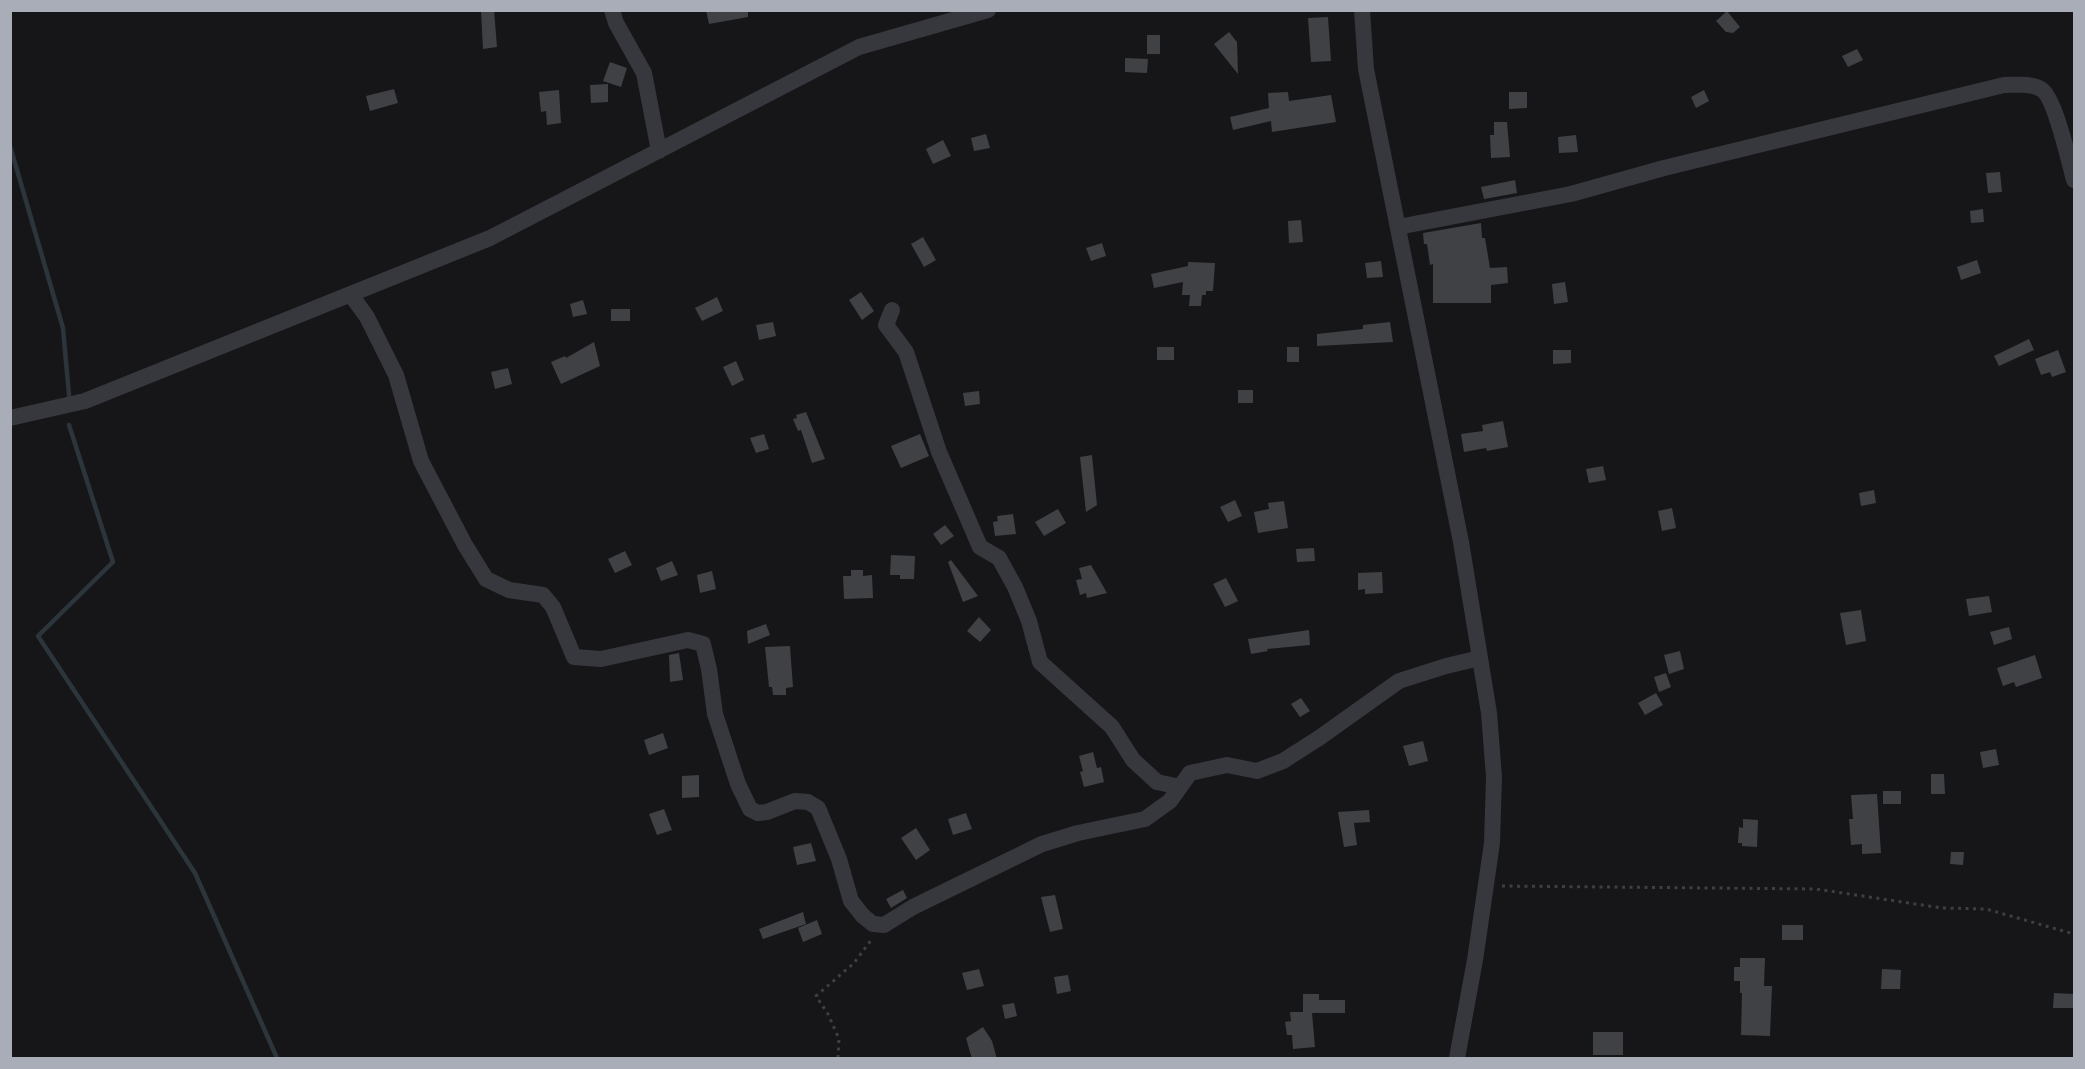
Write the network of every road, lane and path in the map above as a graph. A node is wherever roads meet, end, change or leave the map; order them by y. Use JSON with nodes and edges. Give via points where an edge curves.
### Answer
{"nodes":[{"id":1,"x":612,"y":10,"type":"edge"},
{"id":2,"x":988,"y":10,"type":"edge"},
{"id":3,"x":1362,"y":10,"type":"edge"},
{"id":4,"x":659,"y":151,"type":"junction"},
{"id":5,"x":2074,"y":180,"type":"edge"},
{"id":6,"x":1398,"y":227,"type":"junction"},
{"id":7,"x":351,"y":295,"type":"junction"},
{"id":8,"x":892,"y":310,"type":"dead end"},
{"id":9,"x":10,"y":418,"type":"edge"},
{"id":10,"x":1480,"y":658,"type":"junction"},
{"id":11,"x":1180,"y":787,"type":"junction"},
{"id":12,"x":1486,"y":886,"type":"junction"},
{"id":13,"x":884,"y":925,"type":"junction"},
{"id":14,"x":2074,"y":934,"type":"edge"},
{"id":15,"x":838,"y":1059,"type":"edge"},
{"id":16,"x":1457,"y":1059,"type":"edge"}],
"edges":[{"from":1,"to":4,"type":"street","via":[[644,73]]},
{"from":2,"to":4,"type":"street","via":[[859,47]]},
{"from":3,"to":6,"type":"street","via":[[1366,69]]},
{"from":4,"to":7,"type":"street","via":[[490,238]]},
{"from":5,"to":6,"type":"street","via":[[2053,107],[2043,90],[2030,85],[2004,85],[1571,194]]},
{"from":6,"to":10,"type":"street","via":[[1461,542]]},
{"from":7,"to":9,"type":"street","via":[[85,401]]},
{"from":7,"to":13,"type":"street","via":[[367,317],[396,375],[421,461],[486,579],[509,590],[543,595],[553,607],[574,657],[602,659],[688,640],[703,644],[715,714],[750,809],[767,812],[795,801],[818,808],[851,901],[873,924]]},
{"from":8,"to":11,"type":"street","via":[[886,325],[906,352],[939,452],[980,546],[999,558],[1015,587],[1040,662],[1112,727],[1133,760],[1157,782]]},
{"from":10,"to":11,"type":"street","via":[[1399,681],[1283,761],[1257,771],[1227,765],[1190,773]]},
{"from":10,"to":12,"type":"street","via":[[1494,777]]},
{"from":11,"to":13,"type":"street","via":[[1170,801],[1145,819],[1042,844]]},
{"from":12,"to":14,"type":"path","via":[[1816,889],[1942,908],[1986,909]]},
{"from":12,"to":16,"type":"street"},
{"from":13,"to":15,"type":"path","via":[[854,963],[816,996],[839,1038]]}]}
